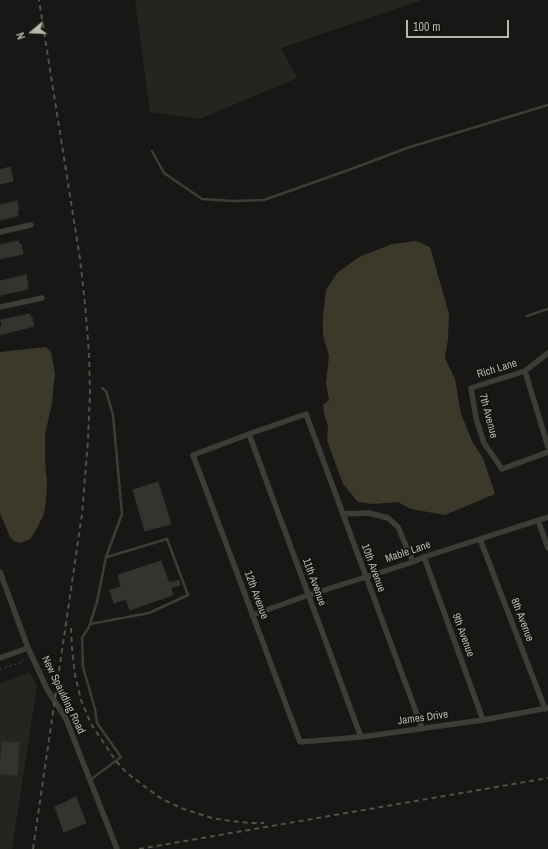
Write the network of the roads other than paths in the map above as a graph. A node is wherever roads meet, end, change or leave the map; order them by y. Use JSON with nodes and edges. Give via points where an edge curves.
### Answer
{"nodes":[{"id":1,"x":548,"y":105,"type":"edge"},
{"id":2,"x":152,"y":151,"type":"dead end"},
{"id":3,"x":31,"y":225,"type":"dead end"},
{"id":4,"x":0,"y":232,"type":"edge"},
{"id":5,"x":42,"y":298,"type":"dead end"},
{"id":6,"x":0,"y":307,"type":"edge"},
{"id":7,"x":548,"y":309,"type":"edge"},
{"id":8,"x":527,"y":316,"type":"dead end"},
{"id":9,"x":548,"y":354,"type":"edge"},
{"id":10,"x":525,"y":371,"type":"junction"},
{"id":11,"x":102,"y":388,"type":"dead end"},
{"id":12,"x":471,"y":388,"type":"joint"},
{"id":13,"x":249,"y":434,"type":"junction"},
{"id":14,"x":548,"y":446,"type":"edge"},
{"id":15,"x":548,"y":452,"type":"edge"},
{"id":16,"x":343,"y":514,"type":"junction"},
{"id":17,"x":548,"y":517,"type":"edge"},
{"id":18,"x":538,"y":520,"type":"junction"},
{"id":19,"x":480,"y":539,"type":"junction"},
{"id":20,"x":548,"y":548,"type":"edge"},
{"id":21,"x":106,"y":557,"type":"junction"},
{"id":22,"x":424,"y":558,"type":"junction"},
{"id":23,"x":413,"y":562,"type":"junction"},
{"id":24,"x":0,"y":572,"type":"edge"},
{"id":25,"x":366,"y":577,"type":"junction"},
{"id":26,"x":309,"y":595,"type":"junction"},
{"id":27,"x":252,"y":615,"type":"junction"},
{"id":28,"x":90,"y":624,"type":"junction"},
{"id":29,"x":28,"y":648,"type":"junction"},
{"id":30,"x":0,"y":658,"type":"edge"},
{"id":31,"x":546,"y":709,"type":"edge"},
{"id":32,"x":483,"y":720,"type":"junction"},
{"id":33,"x":422,"y":728,"type":"junction"},
{"id":34,"x":361,"y":737,"type":"junction"},
{"id":35,"x":300,"y":742,"type":"joint"},
{"id":36,"x":89,"y":780,"type":"junction"},
{"id":37,"x":117,"y":849,"type":"edge"}],
"edges":[{"from":1,"to":2,"type":"lane","via":[[407,148],[264,200],[202,199],[164,173]]},
{"from":3,"to":4,"type":"street"},
{"from":5,"to":6,"type":"street"},
{"from":7,"to":8,"type":"lane"},
{"from":9,"to":10,"type":"street","name":"Rich Lane"},
{"from":10,"to":12,"type":"street","name":"Rich Lane"},
{"from":10,"to":14,"type":"street"},
{"from":11,"to":21,"type":"lane","via":[[106,391],[113,415],[122,514]]},
{"from":12,"to":15,"type":"street","name":"7th Avenue","via":[[476,418],[484,442],[502,469]]},
{"from":13,"to":16,"type":"street","name":"10th Avenue","via":[[306,414]]},
{"from":13,"to":26,"type":"street","name":"11th Avenue"},
{"from":13,"to":27,"type":"street","name":"12th Avenue","via":[[193,455]]},
{"from":16,"to":23,"type":"street","via":[[369,513],[388,518],[398,527]]},
{"from":16,"to":25,"type":"street","name":"10th Avenue"},
{"from":17,"to":18,"type":"street","name":"Mable Lane"},
{"from":18,"to":19,"type":"street","name":"Mable Lane"},
{"from":18,"to":20,"type":"street"},
{"from":19,"to":22,"type":"street","name":"Mable Lane"},
{"from":19,"to":31,"type":"street","name":"8th Avenue"},
{"from":21,"to":28,"type":"lane"},
{"from":21,"to":28,"type":"lane","via":[[167,539],[188,595],[149,613]]},
{"from":22,"to":23,"type":"street","name":"Mable Lane"},
{"from":22,"to":32,"type":"street","name":"9th Avenue"},
{"from":23,"to":25,"type":"street","name":"Mable Lane"},
{"from":24,"to":29,"type":"street","name":"New Spaulding Road"},
{"from":25,"to":26,"type":"street","name":"Mable Lane"},
{"from":25,"to":33,"type":"street","name":"10th Avenue"},
{"from":26,"to":27,"type":"street","name":"Mable Lane"},
{"from":26,"to":34,"type":"street","name":"11th Avenue"},
{"from":27,"to":35,"type":"street","name":"12th Avenue"},
{"from":28,"to":36,"type":"lane","via":[[82,638],[83,667],[97,723],[121,757]]},
{"from":29,"to":30,"type":"street"},
{"from":29,"to":36,"type":"street","name":"New Spaulding Road","via":[[47,689],[66,719]]},
{"from":31,"to":32,"type":"street","name":"James Drive"},
{"from":32,"to":33,"type":"street","name":"James Drive"},
{"from":33,"to":34,"type":"street","name":"James Drive"},
{"from":34,"to":35,"type":"street","name":"James Drive"},
{"from":36,"to":37,"type":"street","name":"New Spaulding Road"}]}
